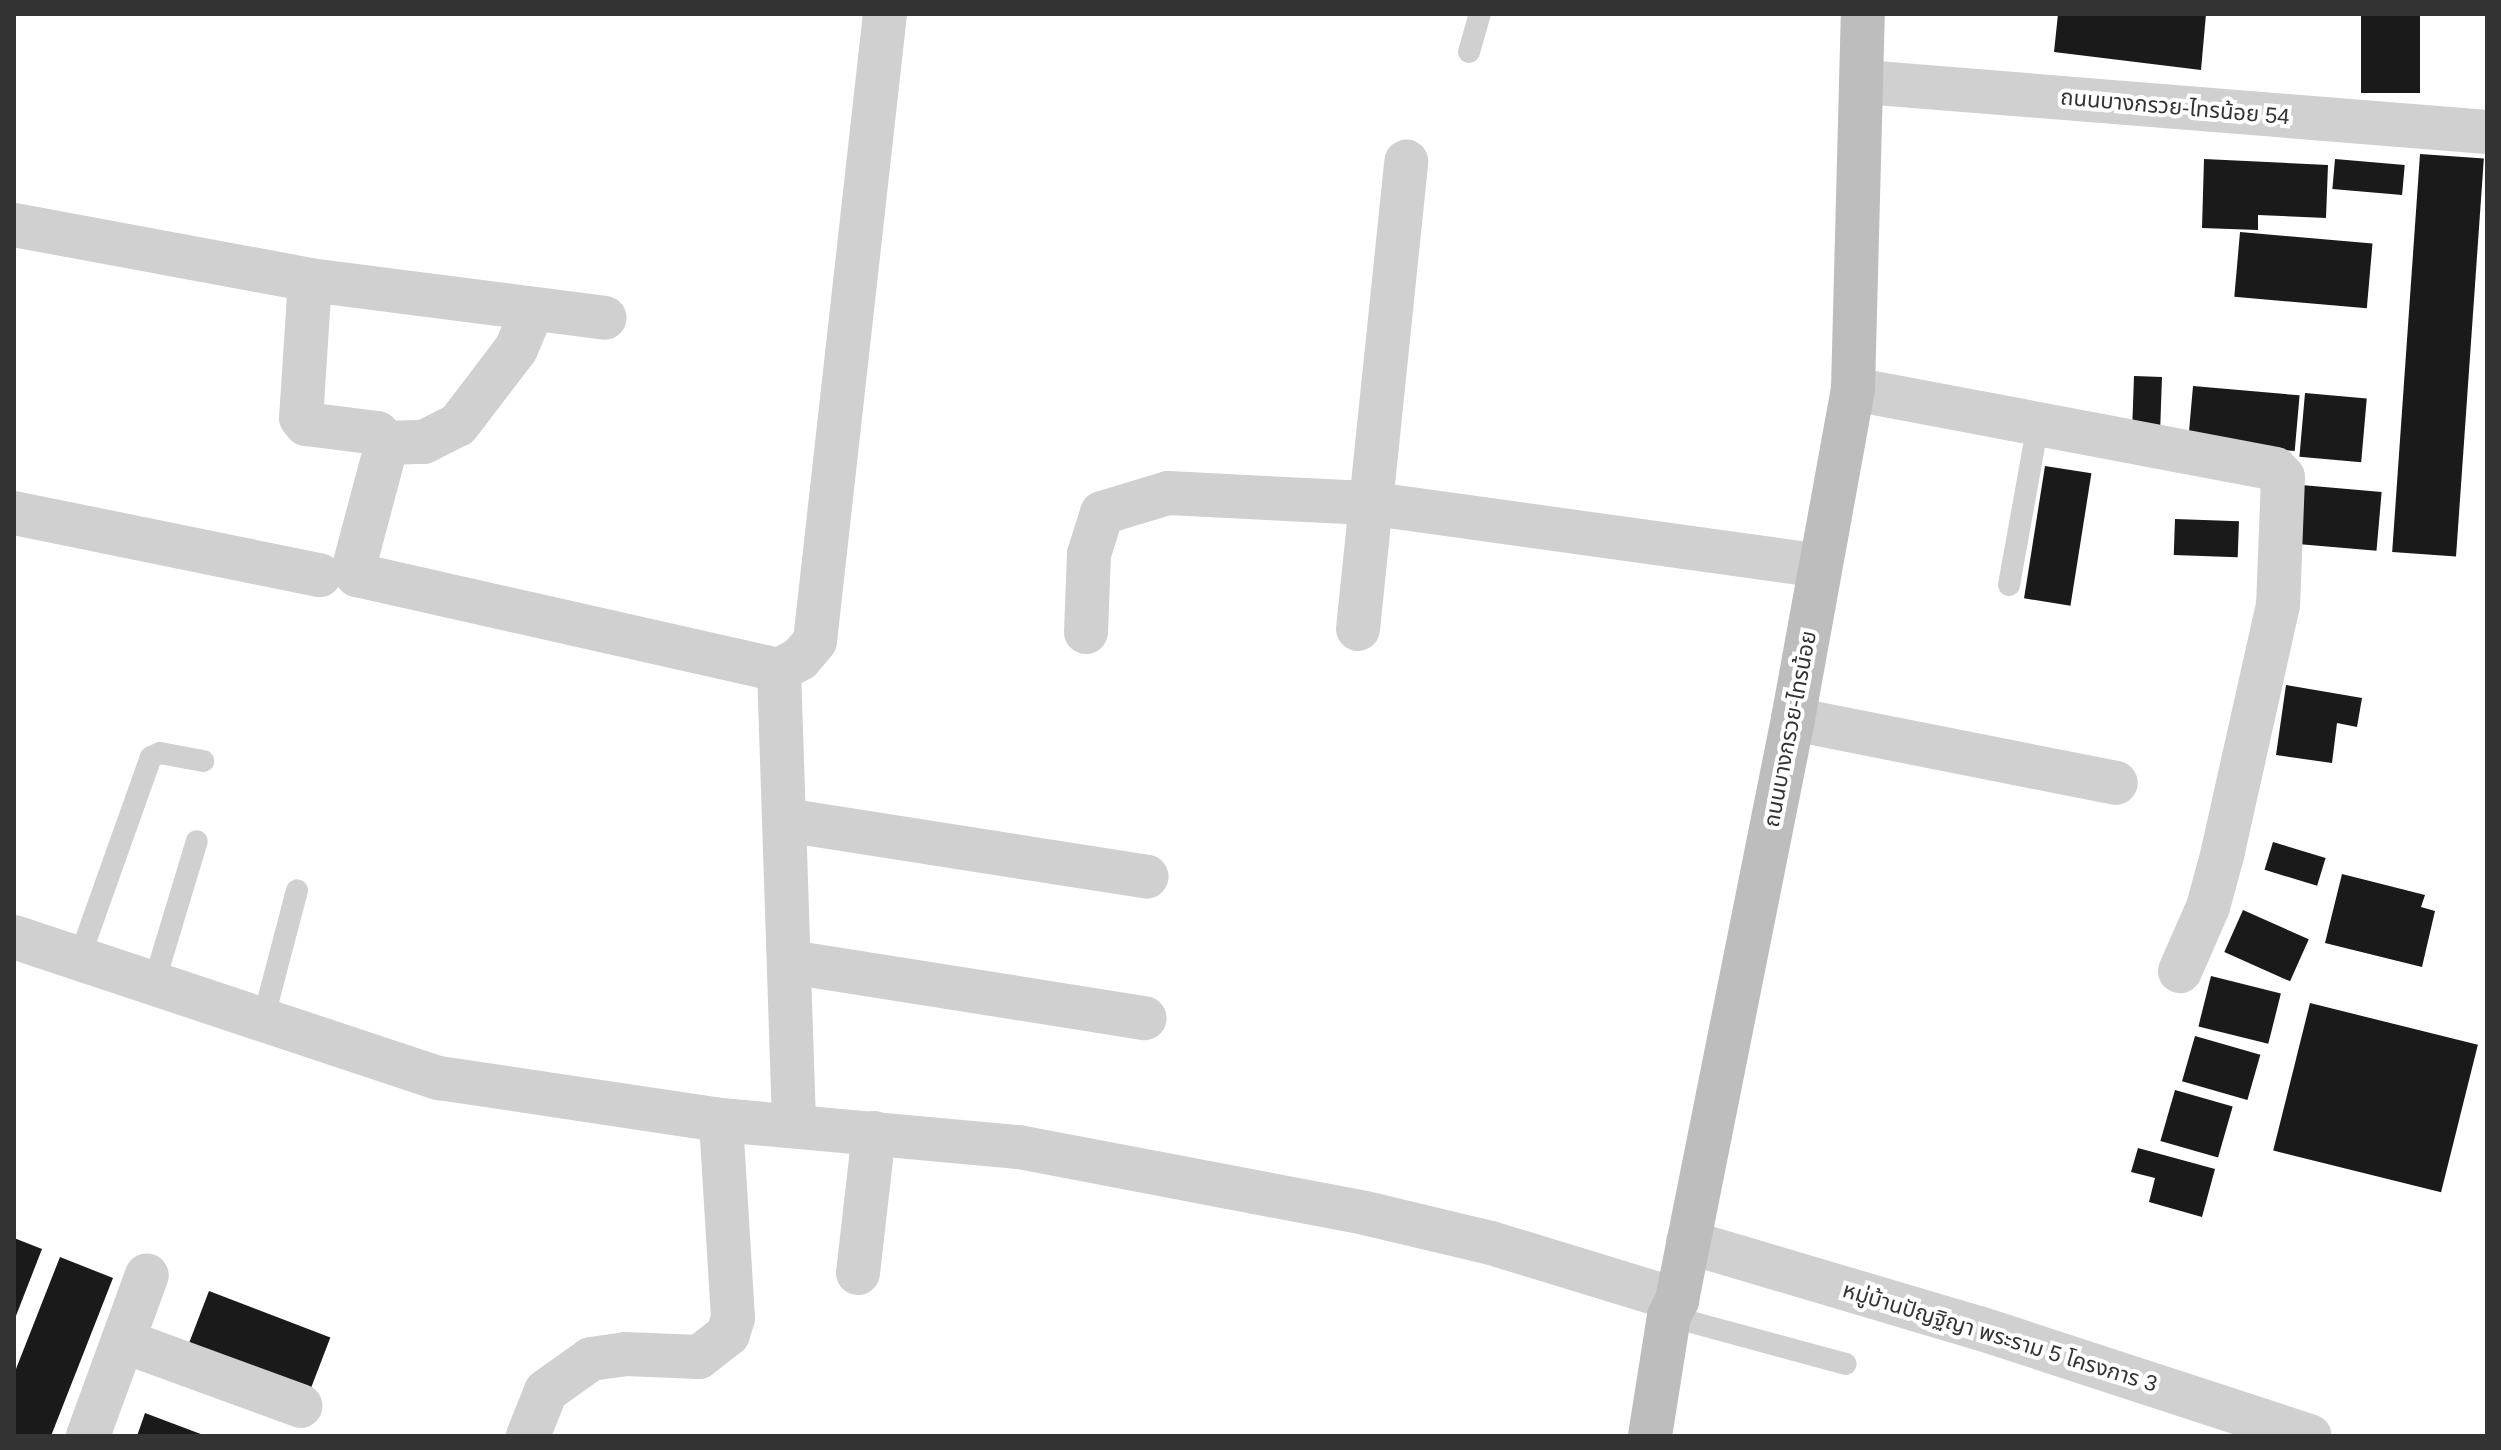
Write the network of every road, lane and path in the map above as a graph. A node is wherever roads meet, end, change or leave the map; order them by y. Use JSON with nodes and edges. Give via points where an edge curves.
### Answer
{"nodes":[{"id":1,"x":885,"y":14,"type":"edge"},
{"id":2,"x":1480,"y":14,"type":"edge"},
{"id":3,"x":1863,"y":14,"type":"edge"},
{"id":4,"x":1469,"y":52,"type":"dead end"},
{"id":5,"x":1864,"y":82,"type":"junction"},
{"id":6,"x":2487,"y":132,"type":"edge"},
{"id":7,"x":1406,"y":161,"type":"dead end"},
{"id":8,"x":14,"y":225,"type":"edge"},
{"id":9,"x":310,"y":280,"type":"junction"},
{"id":10,"x":533,"y":309,"type":"junction"},
{"id":11,"x":605,"y":318,"type":"dead end"},
{"id":12,"x":1853,"y":389,"type":"junction"},
{"id":13,"x":2038,"y":424,"type":"junction"},
{"id":14,"x":387,"y":443,"type":"junction"},
{"id":15,"x":1367,"y":503,"type":"junction"},
{"id":16,"x":14,"y":513,"type":"edge"},
{"id":17,"x":1820,"y":566,"type":"junction"},
{"id":18,"x":320,"y":575,"type":"dead end"},
{"id":19,"x":2009,"y":585,"type":"dead end"},
{"id":20,"x":1358,"y":629,"type":"dead end"},
{"id":21,"x":1086,"y":632,"type":"dead end"},
{"id":22,"x":779,"y":670,"type":"junction"},
{"id":23,"x":1793,"y":719,"type":"junction"},
{"id":24,"x":203,"y":761,"type":"dead end"},
{"id":25,"x":2116,"y":783,"type":"dead end"},
{"id":26,"x":785,"y":820,"type":"junction"},
{"id":27,"x":197,"y":841,"type":"dead end"},
{"id":28,"x":1147,"y":877,"type":"dead end"},
{"id":29,"x":297,"y":890,"type":"dead end"},
{"id":30,"x":14,"y":937,"type":"edge"},
{"id":31,"x":79,"y":959,"type":"junction"},
{"id":32,"x":790,"y":962,"type":"junction"},
{"id":33,"x":2180,"y":971,"type":"dead end"},
{"id":34,"x":154,"y":983,"type":"junction"},
{"id":35,"x":1145,"y":1018,"type":"dead end"},
{"id":36,"x":263,"y":1020,"type":"junction"},
{"id":37,"x":721,"y":1120,"type":"junction"},
{"id":38,"x":794,"y":1125,"type":"junction"},
{"id":39,"x":874,"y":1133,"type":"junction"},
{"id":40,"x":1688,"y":1242,"type":"junction"},
{"id":41,"x":858,"y":1273,"type":"dead end"},
{"id":42,"x":147,"y":1275,"type":"dead end"},
{"id":43,"x":1673,"y":1308,"type":"junction"},
{"id":44,"x":123,"y":1341,"type":"junction"},
{"id":45,"x":1846,"y":1364,"type":"dead end"},
{"id":46,"x":301,"y":1406,"type":"dead end"},
{"id":47,"x":88,"y":1436,"type":"edge"},
{"id":48,"x":528,"y":1436,"type":"edge"},
{"id":49,"x":1650,"y":1436,"type":"edge"},
{"id":50,"x":2309,"y":1436,"type":"edge"}],
"edges":[{"from":1,"to":22,"type":"street","via":[[815,641],[800,659]]},
{"from":2,"to":4,"type":"lane"},
{"from":3,"to":5,"type":"main road","name":"ถนนบางกรวย-ไทรน้อย"},
{"from":5,"to":6,"type":"street","name":"ถนนบางกรวย-ไทรน้อย 54"},
{"from":5,"to":12,"type":"main road","name":"ถนนบางกรวย-ไทรน้อย"},
{"from":7,"to":15,"type":"street"},
{"from":8,"to":9,"type":"street"},
{"from":9,"to":10,"type":"street"},
{"from":9,"to":14,"type":"street","via":[[301,418],[306,424],[377,433]]},
{"from":10,"to":11,"type":"street"},
{"from":10,"to":14,"type":"street","via":[[516,349],[458,425],[424,442]]},
{"from":12,"to":13,"type":"street"},
{"from":12,"to":17,"type":"main road","name":"ถนนบางกรวย-ไทรน้อย"},
{"from":13,"to":19,"type":"lane"},
{"from":13,"to":33,"type":"street","via":[[2275,469],[2286,486],[2278,605],[2223,852],[2208,907]]},
{"from":14,"to":22,"type":"street","via":[[354,567],[360,578]]},
{"from":15,"to":17,"type":"street"},
{"from":15,"to":20,"type":"street"},
{"from":15,"to":21,"type":"street","via":[[1168,493],[1102,513],[1089,554]]},
{"from":16,"to":18,"type":"street"},
{"from":17,"to":23,"type":"main road","name":"ถนนบางกรวย-ไทรน้อย"},
{"from":22,"to":26,"type":"street"},
{"from":23,"to":25,"type":"street"},
{"from":23,"to":40,"type":"main road","name":"ถนนบางกรวย-ไทรน้อย"},
{"from":24,"to":31,"type":"lane","via":[[160,753],[151,757]]},
{"from":26,"to":28,"type":"street"},
{"from":26,"to":32,"type":"street"},
{"from":27,"to":34,"type":"lane"},
{"from":29,"to":36,"type":"lane"},
{"from":30,"to":31,"type":"street"},
{"from":31,"to":34,"type":"street"},
{"from":32,"to":35,"type":"street"},
{"from":32,"to":38,"type":"street"},
{"from":34,"to":36,"type":"street"},
{"from":36,"to":37,"type":"street","via":[[439,1078]]},
{"from":37,"to":38,"type":"street"},
{"from":37,"to":48,"type":"street","via":[[733,1318],[728,1334],[699,1357],[591,1359],[546,1391]]},
{"from":38,"to":39,"type":"street"},
{"from":39,"to":41,"type":"street"},
{"from":39,"to":43,"type":"street","via":[[1019,1147],[1365,1213],[1491,1243]]},
{"from":40,"to":43,"type":"main road","name":"ถนนบางกรวย-ไทรน้อย"},
{"from":40,"to":50,"type":"street","name":"หมู่บ้านปัญฐิญา พระราม 5 โครงการ 3","via":[[1979,1328]]},
{"from":42,"to":44,"type":"street"},
{"from":43,"to":45,"type":"lane"},
{"from":43,"to":49,"type":"main road","name":"ถนนบางกรวย-ไทรน้อย"},
{"from":44,"to":46,"type":"street"},
{"from":44,"to":47,"type":"street"}]}
